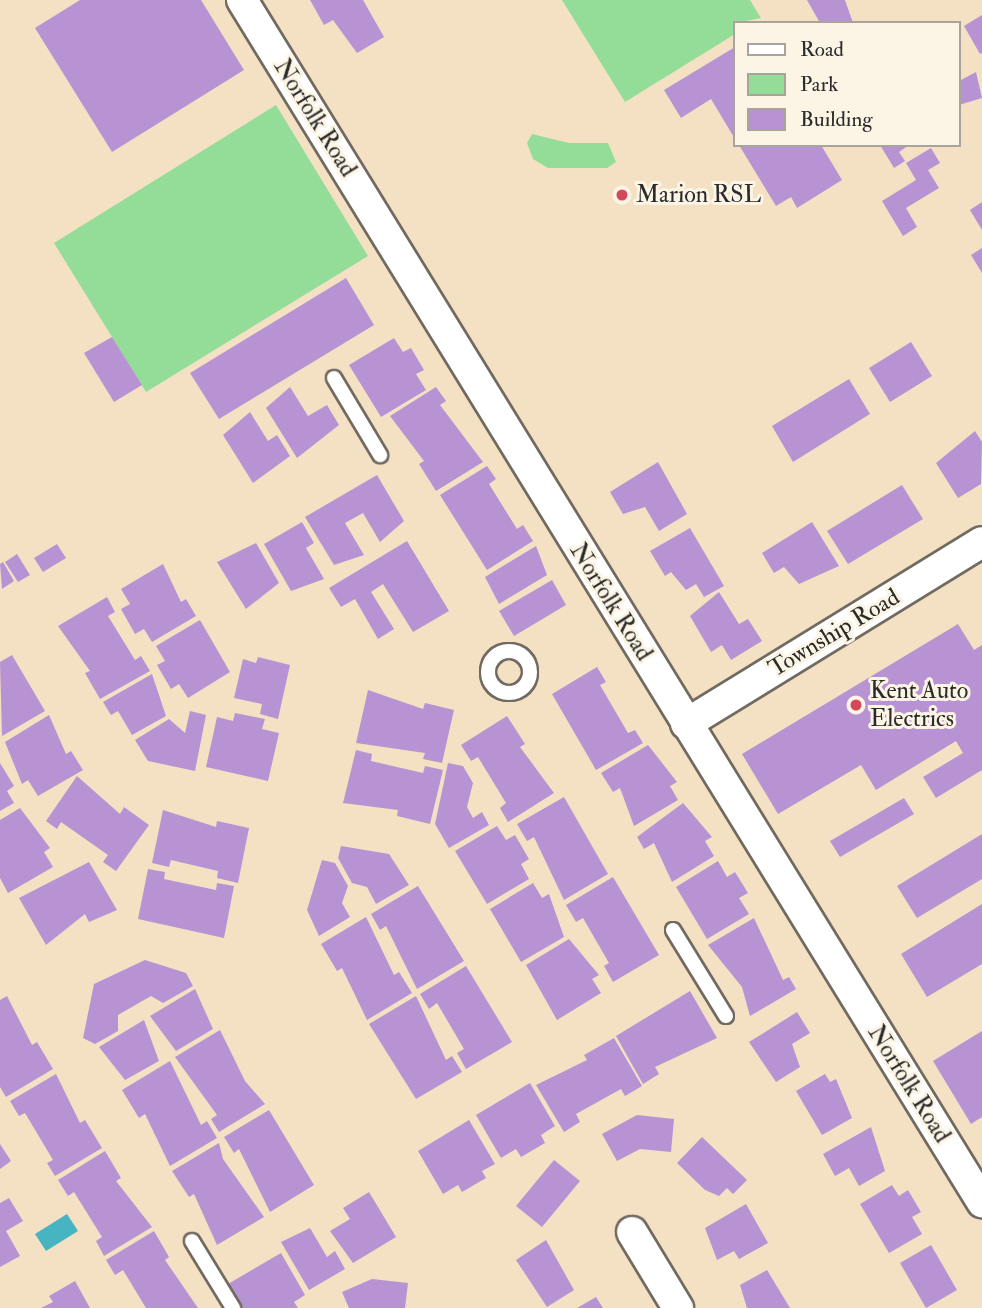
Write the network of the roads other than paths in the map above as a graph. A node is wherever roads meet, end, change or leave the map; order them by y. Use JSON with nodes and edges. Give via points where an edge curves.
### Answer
{"nodes":[{"id":1,"x":242,"y":0,"type":"edge"},
{"id":2,"x":334,"y":378,"type":"dead end"},
{"id":3,"x":380,"y":455,"type":"dead end"},
{"id":4,"x":982,"y":542,"type":"edge"},
{"id":5,"x":686,"y":723,"type":"junction"},
{"id":6,"x":673,"y":930,"type":"dead end"},
{"id":7,"x":726,"y":1016,"type":"dead end"},
{"id":8,"x":982,"y":1202,"type":"edge"},
{"id":9,"x":632,"y":1232,"type":"dead end"},
{"id":10,"x":192,"y":1241,"type":"dead end"},
{"id":11,"x":233,"y":1308,"type":"edge"},
{"id":12,"x":678,"y":1308,"type":"edge"}],
"edges":[{"from":1,"to":5,"type":"street","name":"Norfolk Road"},
{"from":2,"to":3,"type":"lane"},
{"from":4,"to":5,"type":"street","name":"Township Road"},
{"from":5,"to":8,"type":"street","name":"Norfolk Road"},
{"from":6,"to":7,"type":"lane"},
{"from":9,"to":12,"type":"street"},
{"from":10,"to":11,"type":"lane"}]}
